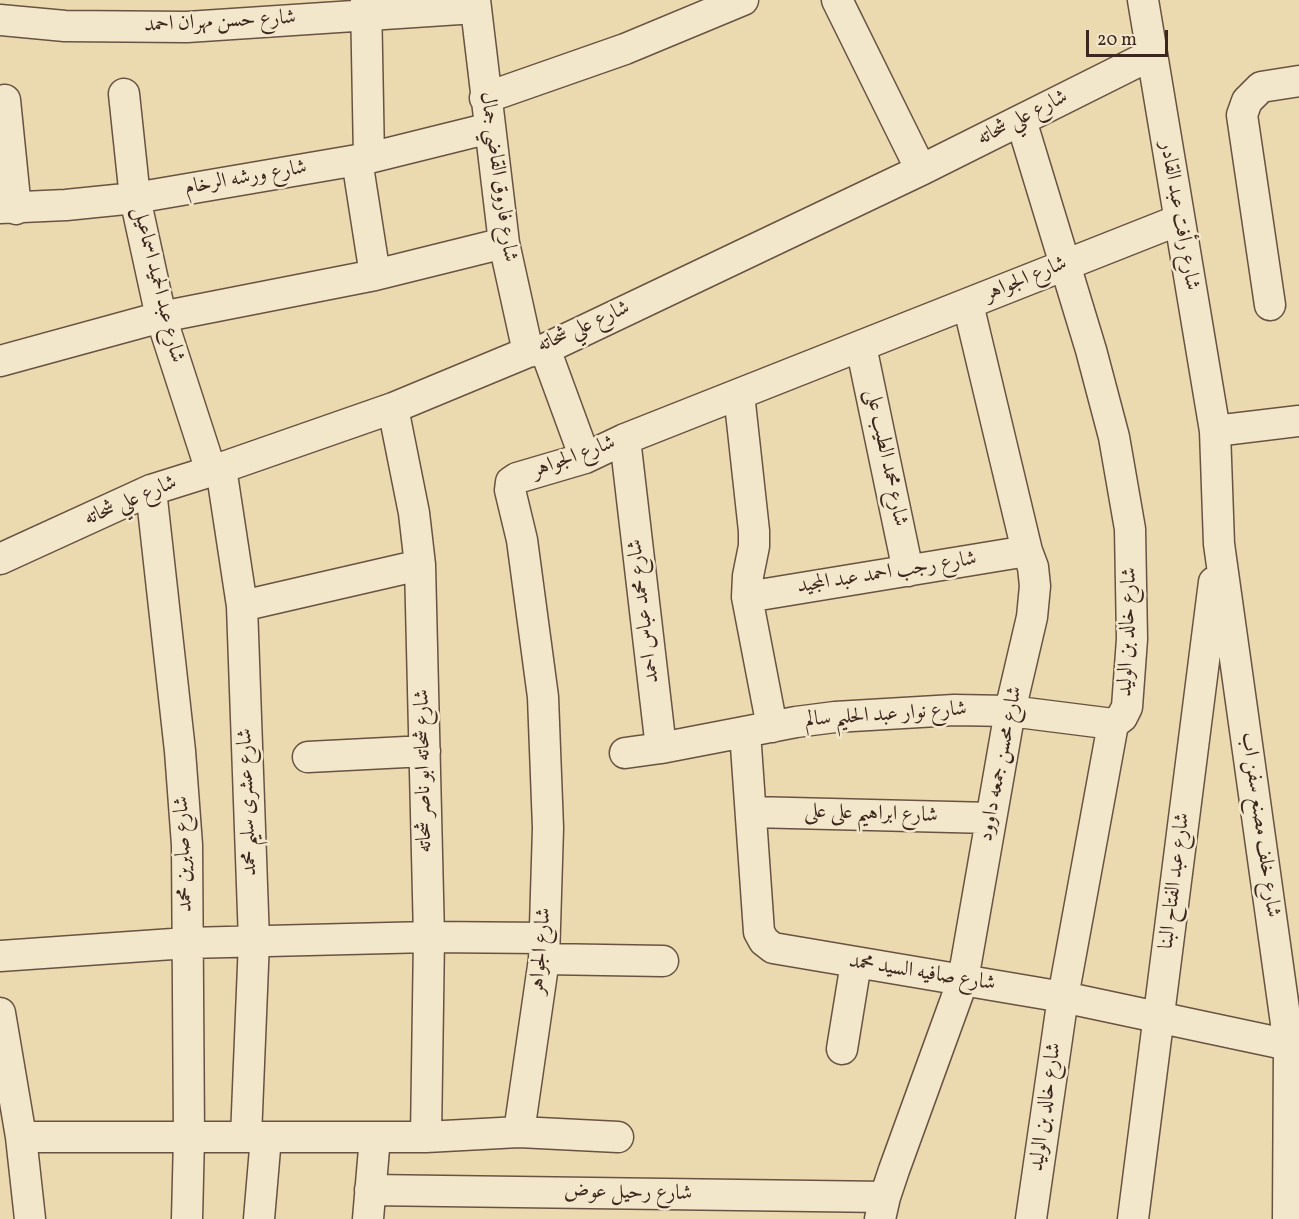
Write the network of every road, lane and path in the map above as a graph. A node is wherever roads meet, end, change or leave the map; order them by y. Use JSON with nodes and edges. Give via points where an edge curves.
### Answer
{"nodes":[{"id":1,"x":743,"y":0,"type":"edge"},
{"id":2,"x":837,"y":0,"type":"edge"},
{"id":3,"x":1143,"y":0,"type":"edge"},
{"id":4,"x":475,"y":4,"type":"edge"},
{"id":5,"x":366,"y":7,"type":"edge"},
{"id":6,"x":0,"y":20,"type":"edge"},
{"id":7,"x":1150,"y":56,"type":"junction"},
{"id":8,"x":1299,"y":81,"type":"edge"},
{"id":9,"x":124,"y":94,"type":"dead end"},
{"id":10,"x":485,"y":98,"type":"junction"},
{"id":11,"x":5,"y":100,"type":"dead end"},
{"id":12,"x":1021,"y":120,"type":"junction"},
{"id":13,"x":490,"y":128,"type":"junction"},
{"id":14,"x":363,"y":159,"type":"junction"},
{"id":15,"x":921,"y":170,"type":"junction"},
{"id":16,"x":135,"y":198,"type":"junction"},
{"id":17,"x":8,"y":208,"type":"edge"},
{"id":18,"x":1179,"y":220,"type":"junction"},
{"id":19,"x":504,"y":243,"type":"junction"},
{"id":20,"x":1064,"y":265,"type":"junction"},
{"id":21,"x":375,"y":275,"type":"junction"},
{"id":22,"x":968,"y":304,"type":"junction"},
{"id":23,"x":1270,"y":305,"type":"dead end"},
{"id":24,"x":161,"y":317,"type":"junction"},
{"id":25,"x":861,"y":346,"type":"junction"},
{"id":26,"x":536,"y":350,"type":"junction"},
{"id":27,"x":0,"y":361,"type":"edge"},
{"id":28,"x":739,"y":394,"type":"junction"},
{"id":29,"x":393,"y":408,"type":"junction"},
{"id":30,"x":1299,"y":421,"type":"edge"},
{"id":31,"x":1215,"y":431,"type":"junction"},
{"id":32,"x":625,"y":440,"type":"junction"},
{"id":33,"x":585,"y":458,"type":"junction"},
{"id":34,"x":216,"y":470,"type":"junction"},
{"id":35,"x":151,"y":490,"type":"junction"},
{"id":36,"x":1219,"y":544,"type":"junction"},
{"id":37,"x":1027,"y":551,"type":"junction"},
{"id":38,"x":0,"y":559,"type":"edge"},
{"id":39,"x":420,"y":565,"type":"junction"},
{"id":40,"x":908,"y":571,"type":"junction"},
{"id":41,"x":747,"y":597,"type":"junction"},
{"id":42,"x":242,"y":606,"type":"junction"},
{"id":43,"x":1010,"y":711,"type":"junction"},
{"id":44,"x":1113,"y":724,"type":"junction"},
{"id":45,"x":759,"y":729,"type":"junction"},
{"id":46,"x":661,"y":748,"type":"junction"},
{"id":47,"x":425,"y":751,"type":"junction"},
{"id":48,"x":625,"y":753,"type":"dead end"},
{"id":49,"x":308,"y":757,"type":"dead end"},
{"id":50,"x":751,"y":812,"type":"junction"},
{"id":51,"x":991,"y":818,"type":"junction"},
{"id":52,"x":429,"y":937,"type":"junction"},
{"id":53,"x":254,"y":941,"type":"junction"},
{"id":54,"x":187,"y":943,"type":"junction"},
{"id":55,"x":544,"y":948,"type":"junction"},
{"id":56,"x":0,"y":956,"type":"edge"},
{"id":57,"x":663,"y":962,"type":"dead end"},
{"id":58,"x":856,"y":963,"type":"junction"},
{"id":59,"x":963,"y":980,"type":"junction"},
{"id":60,"x":1063,"y":998,"type":"junction"},
{"id":61,"x":0,"y":1013,"type":"edge"},
{"id":62,"x":1159,"y":1019,"type":"junction"},
{"id":63,"x":1289,"y":1045,"type":"junction"},
{"id":64,"x":842,"y":1048,"type":"dead end"},
{"id":65,"x":519,"y":1132,"type":"junction"},
{"id":66,"x":21,"y":1137,"type":"junction"},
{"id":67,"x":189,"y":1137,"type":"junction"},
{"id":68,"x":256,"y":1137,"type":"junction"},
{"id":69,"x":375,"y":1137,"type":"junction"},
{"id":70,"x":426,"y":1137,"type":"junction"},
{"id":71,"x":618,"y":1137,"type":"dead end"},
{"id":72,"x":370,"y":1190,"type":"junction"},
{"id":73,"x":883,"y":1208,"type":"edge"},
{"id":74,"x":30,"y":1219,"type":"edge"},
{"id":75,"x":187,"y":1219,"type":"edge"},
{"id":76,"x":259,"y":1219,"type":"edge"},
{"id":77,"x":368,"y":1219,"type":"edge"},
{"id":78,"x":1031,"y":1219,"type":"edge"},
{"id":79,"x":1133,"y":1219,"type":"edge"},
{"id":80,"x":1288,"y":1219,"type":"edge"}],
"edges":[{"from":1,"to":10,"type":"street","via":[[626,49]]},
{"from":2,"to":15,"type":"street"},
{"from":3,"to":7,"type":"street","name":"شارع رأفت عبد القادر"},
{"from":4,"to":5,"type":"street","name":"شارع حسن مهران احمد"},
{"from":4,"to":10,"type":"street","name":"شارع فاروق القاضي جمال"},
{"from":5,"to":6,"type":"street","name":"شارع حسن مهران احمد","via":[[187,27],[65,26]]},
{"from":5,"to":14,"type":"street"},
{"from":7,"to":12,"type":"street","name":"شارع علي شحاته"},
{"from":7,"to":18,"type":"street","name":"شارع رأفت عبد القادر"},
{"from":8,"to":23,"type":"street","via":[[1261,87],[1247,101],[1242,115]]},
{"from":9,"to":16,"type":"street","name":"شارع عبد الحميد اسماعيل"},
{"from":10,"to":13,"type":"street","name":"شارع فاروق القاضي جمال"},
{"from":11,"to":17,"type":"street"},
{"from":12,"to":15,"type":"street","name":"شارع علي شحاته"},
{"from":12,"to":20,"type":"street","name":"شارع خالد بن الوليد"},
{"from":13,"to":14,"type":"street","name":"شارع ورشه الرخام"},
{"from":13,"to":19,"type":"street","name":"شارع فاروق القاضي جمال"},
{"from":14,"to":16,"type":"street","name":"شارع ورشه الرخام"},
{"from":14,"to":21,"type":"street"},
{"from":15,"to":26,"type":"street","name":"شارع علي شحاته"},
{"from":16,"to":17,"type":"street","name":"شارع ورشه الرخام"},
{"from":16,"to":24,"type":"street","name":"شارع عبد الحميد اسماعيل"},
{"from":18,"to":20,"type":"street","name":"شارع الجواهر"},
{"from":18,"to":31,"type":"street","name":"شارع رأفت عبد القادر"},
{"from":19,"to":21,"type":"street"},
{"from":19,"to":26,"type":"street","name":"شارع فاروق القاضي جمال"},
{"from":20,"to":22,"type":"street","name":"شارع الجواهر"},
{"from":20,"to":44,"type":"street","name":"شارع خالد بن الوليد","via":[[1114,437],[1130,529],[1132,639],[1127,707]]},
{"from":21,"to":24,"type":"street"},
{"from":22,"to":25,"type":"street","name":"شارع الجواهر"},
{"from":22,"to":37,"type":"street","name":"شارع محسن جمعه داوود"},
{"from":24,"to":27,"type":"street"},
{"from":24,"to":34,"type":"street","name":"شارع عبد الحميد اسماعيل"},
{"from":25,"to":28,"type":"street","name":"شارع الجواهر"},
{"from":25,"to":40,"type":"street","name":"شارع محمد الطيب على"},
{"from":26,"to":29,"type":"street","name":"شارع علي شحاته"},
{"from":26,"to":33,"type":"street","name":"شارع فاروق القاضي جمال"},
{"from":28,"to":32,"type":"street","name":"شارع الجواهر"},
{"from":28,"to":41,"type":"street","name":"شارع صافيه السيد محمد","via":[[754,531]]},
{"from":29,"to":34,"type":"street","name":"شارع علي شحاته"},
{"from":29,"to":39,"type":"street","name":"شارع شحاته ابو ناصر شحاته"},
{"from":30,"to":31,"type":"street"},
{"from":31,"to":36,"type":"street","name":"شارع خلف مصنع سفن اب"},
{"from":32,"to":33,"type":"street","name":"شارع الجواهر"},
{"from":32,"to":46,"type":"street","name":"شارع محمد عباس احمد"},
{"from":33,"to":55,"type":"street","name":"شارع الجواهر","via":[[517,478],[511,482],[510,490],[522,540],[543,697],[548,828]]},
{"from":34,"to":35,"type":"street","name":"شارع علي شحاته"},
{"from":34,"to":42,"type":"street","name":"شارع عشرى سليم محمد"},
{"from":35,"to":38,"type":"street","name":"شارع علي شحاته"},
{"from":35,"to":54,"type":"street","name":"شارع صابرين محمد","via":[[180,751],[187,845]]},
{"from":36,"to":62,"type":"street","name":"شارع عبد الفتاح البنا"},
{"from":36,"to":63,"type":"street","name":"شارع خلف مصنع سفن اب"},
{"from":37,"to":40,"type":"street","name":"شارع رجب احمد عبد المجيد"},
{"from":37,"to":43,"type":"street","name":"شارع محسن جمعه داوود","via":[[1035,586],[1032,618]]},
{"from":39,"to":42,"type":"street"},
{"from":39,"to":47,"type":"street","name":"شارع شحاته ابو ناصر شحاته"},
{"from":40,"to":41,"type":"street","name":"شارع رجب احمد عبد المجيد"},
{"from":41,"to":45,"type":"street","name":"شارع صافيه السيد محمد"},
{"from":42,"to":53,"type":"street","name":"شارع عشرى سليم محمد"},
{"from":43,"to":44,"type":"street","name":"شارع نوار عبد الحليم سالم"},
{"from":43,"to":45,"type":"street","name":"شارع نوار عبد الحليم سالم","via":[[835,717]]},
{"from":43,"to":51,"type":"street","name":"شارع محسن جمعه داوود"},
{"from":44,"to":60,"type":"street","name":"شارع خالد بن الوليد"},
{"from":45,"to":46,"type":"street","name":"شارع نوار عبد الحليم سالم"},
{"from":45,"to":50,"type":"street","name":"شارع صافيه السيد محمد"},
{"from":46,"to":48,"type":"street"},
{"from":47,"to":49,"type":"street"},
{"from":47,"to":52,"type":"street","name":"شارع شحاته ابو ناصر شحاته"},
{"from":50,"to":51,"type":"street","name":"شارع ابراهيم على على"},
{"from":50,"to":58,"type":"street","name":"شارع صافيه السيد محمد","via":[[759,932],[764,941],[783,951]]},
{"from":51,"to":59,"type":"street","name":"شارع محسن جمعه داوود"},
{"from":52,"to":53,"type":"street"},
{"from":52,"to":55,"type":"street"},
{"from":52,"to":70,"type":"street","name":"شارع شحاته ابو ناصر شحاته"},
{"from":53,"to":54,"type":"street"},
{"from":53,"to":68,"type":"street","name":"شارع عشرى سليم محمد"},
{"from":54,"to":56,"type":"street"},
{"from":54,"to":67,"type":"street","name":"شارع صابرين محمد"},
{"from":55,"to":57,"type":"street"},
{"from":55,"to":65,"type":"street","name":"شارع الجواهر"},
{"from":58,"to":59,"type":"street","name":"شارع صافيه السيد محمد"},
{"from":58,"to":64,"type":"street"},
{"from":59,"to":60,"type":"street","name":"شارع صافيه السيد محمد"},
{"from":59,"to":73,"type":"street","name":"شارع محسن جمعه داوود"},
{"from":60,"to":62,"type":"street","name":"شارع صافيه السيد محمد"},
{"from":60,"to":78,"type":"street","name":"شارع خالد بن الوليد"},
{"from":61,"to":66,"type":"street"},
{"from":62,"to":63,"type":"street","name":"شارع صافيه السيد محمد"},
{"from":62,"to":79,"type":"street","name":"شارع عبد الفتاح البنا"},
{"from":63,"to":80,"type":"street","name":"شارع خلف مصنع سفن اب"},
{"from":65,"to":70,"type":"street"},
{"from":65,"to":71,"type":"street"},
{"from":66,"to":67,"type":"street"},
{"from":66,"to":74,"type":"street"},
{"from":67,"to":68,"type":"street"},
{"from":67,"to":75,"type":"street","name":"شارع صابرين محمد"},
{"from":68,"to":69,"type":"street"},
{"from":68,"to":76,"type":"street","name":"شارع عشرى سليم محمد"},
{"from":69,"to":70,"type":"street"},
{"from":69,"to":72,"type":"street"},
{"from":72,"to":73,"type":"street","name":"شارع رحيل عوض"},
{"from":72,"to":77,"type":"street"}]}
